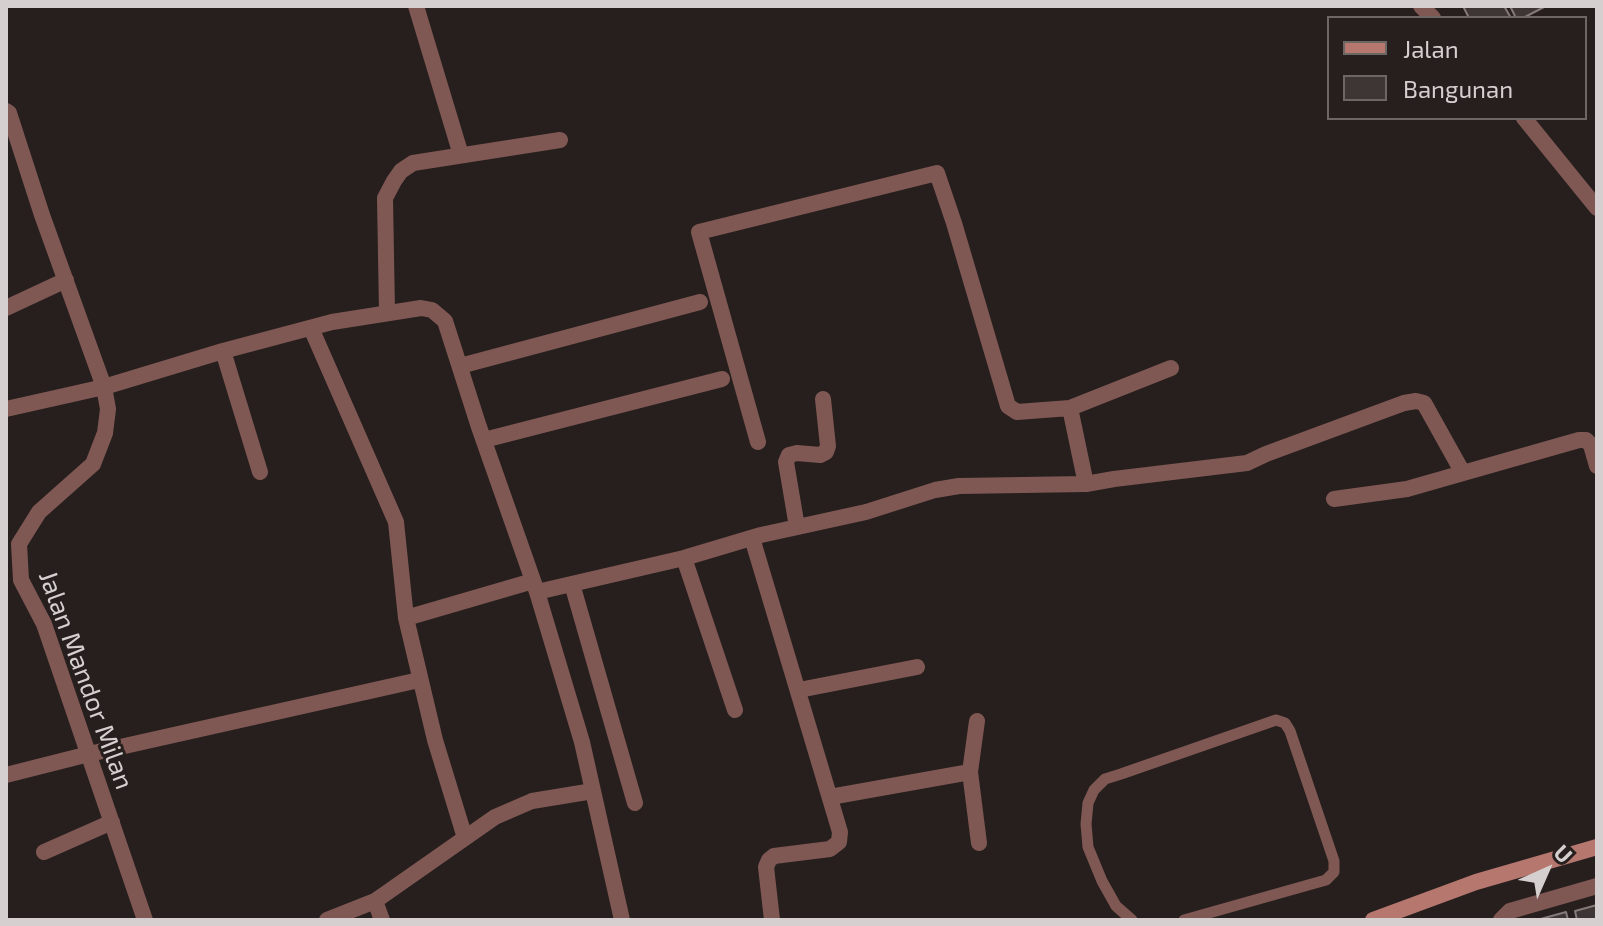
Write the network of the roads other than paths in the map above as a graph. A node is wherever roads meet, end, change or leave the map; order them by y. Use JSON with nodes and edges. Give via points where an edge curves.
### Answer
{"nodes":[{"id":1,"x":416,"y":6,"type":"edge"},
{"id":2,"x":6,"y":111,"type":"edge"},
{"id":3,"x":1526,"y":120,"type":"edge"},
{"id":4,"x":560,"y":140,"type":"dead end"},
{"id":5,"x":461,"y":155,"type":"junction"},
{"id":6,"x":1597,"y":208,"type":"edge"},
{"id":7,"x":66,"y":280,"type":"junction"},
{"id":8,"x":700,"y":302,"type":"dead end"},
{"id":9,"x":6,"y":308,"type":"edge"},
{"id":10,"x":387,"y":312,"type":"junction"},
{"id":11,"x":311,"y":328,"type":"junction"},
{"id":12,"x":223,"y":351,"type":"junction"},
{"id":13,"x":460,"y":366,"type":"junction"},
{"id":14,"x":1171,"y":368,"type":"dead end"},
{"id":15,"x":722,"y":379,"type":"dead end"},
{"id":16,"x":104,"y":387,"type":"junction"},
{"id":17,"x":823,"y":399,"type":"dead end"},
{"id":18,"x":1070,"y":408,"type":"junction"},
{"id":19,"x":6,"y":409,"type":"edge"},
{"id":20,"x":484,"y":440,"type":"junction"},
{"id":21,"x":758,"y":442,"type":"dead end"},
{"id":22,"x":1597,"y":466,"type":"edge"},
{"id":23,"x":260,"y":472,"type":"dead end"},
{"id":24,"x":1463,"y":473,"type":"junction"},
{"id":25,"x":1086,"y":484,"type":"junction"},
{"id":26,"x":1334,"y":499,"type":"dead end"},
{"id":27,"x":797,"y":527,"type":"junction"},
{"id":28,"x":752,"y":538,"type":"junction"},
{"id":29,"x":684,"y":558,"type":"junction"},
{"id":30,"x":572,"y":584,"type":"junction"},
{"id":31,"x":535,"y":587,"type":"junction"},
{"id":32,"x":406,"y":618,"type":"junction"},
{"id":33,"x":917,"y":667,"type":"dead end"},
{"id":34,"x":419,"y":680,"type":"junction"},
{"id":35,"x":799,"y":690,"type":"junction"},
{"id":36,"x":735,"y":710,"type":"dead end"},
{"id":37,"x":977,"y":721,"type":"dead end"},
{"id":38,"x":89,"y":754,"type":"junction"},
{"id":39,"x":970,"y":772,"type":"junction"},
{"id":40,"x":6,"y":775,"type":"edge"},
{"id":41,"x":593,"y":791,"type":"junction"},
{"id":42,"x":830,"y":797,"type":"junction"},
{"id":43,"x":635,"y":803,"type":"dead end"},
{"id":44,"x":112,"y":822,"type":"junction"},
{"id":45,"x":465,"y":838,"type":"junction"},
{"id":46,"x":979,"y":843,"type":"dead end"},
{"id":47,"x":1597,"y":847,"type":"edge"},
{"id":48,"x":44,"y":852,"type":"dead end"},
{"id":49,"x":1597,"y":886,"type":"edge"},
{"id":50,"x":375,"y":901,"type":"junction"},
{"id":51,"x":145,"y":920,"type":"edge"},
{"id":52,"x":327,"y":920,"type":"edge"},
{"id":53,"x":382,"y":920,"type":"edge"},
{"id":54,"x":622,"y":920,"type":"edge"},
{"id":55,"x":772,"y":920,"type":"edge"},
{"id":56,"x":1132,"y":920,"type":"edge"},
{"id":57,"x":1184,"y":920,"type":"edge"},
{"id":58,"x":1373,"y":920,"type":"edge"},
{"id":59,"x":1501,"y":920,"type":"edge"}],
"edges":[{"from":1,"to":5,"type":"street"},
{"from":2,"to":7,"type":"street","name":"Jalan Mandor Milan"},
{"from":3,"to":6,"type":"street"},
{"from":4,"to":5,"type":"street"},
{"from":5,"to":10,"type":"street","via":[[413,163],[401,171],[385,198]]},
{"from":7,"to":9,"type":"street"},
{"from":7,"to":16,"type":"street","name":"Jalan Mandor Milan"},
{"from":8,"to":13,"type":"street"},
{"from":10,"to":11,"type":"street"},
{"from":10,"to":13,"type":"street","via":[[432,310],[445,321]]},
{"from":11,"to":12,"type":"street"},
{"from":11,"to":32,"type":"street","via":[[396,522]]},
{"from":12,"to":16,"type":"street"},
{"from":12,"to":23,"type":"street"},
{"from":13,"to":20,"type":"street"},
{"from":14,"to":18,"type":"street"},
{"from":15,"to":20,"type":"street"},
{"from":16,"to":19,"type":"street"},
{"from":16,"to":38,"type":"street","name":"Jalan Mandor Milan","via":[[105,433],[93,464],[39,512],[19,544],[21,580],[44,624]]},
{"from":17,"to":27,"type":"street","via":[[826,452],[789,455],[786,462]]},
{"from":18,"to":21,"type":"street","via":[[1017,412],[1008,406],[937,173],[699,232]]},
{"from":18,"to":25,"type":"street"},
{"from":20,"to":31,"type":"street"},
{"from":22,"to":24,"type":"street","via":[[1591,445],[1579,440]]},
{"from":24,"to":25,"type":"street","via":[[1424,403],[1416,401],[1247,463]]},
{"from":24,"to":26,"type":"street","via":[[1407,489]]},
{"from":25,"to":27,"type":"street","via":[[959,486]]},
{"from":27,"to":28,"type":"street"},
{"from":28,"to":29,"type":"street"},
{"from":28,"to":35,"type":"street"},
{"from":29,"to":30,"type":"street"},
{"from":29,"to":36,"type":"street"},
{"from":30,"to":31,"type":"street"},
{"from":30,"to":43,"type":"street"},
{"from":31,"to":32,"type":"street"},
{"from":31,"to":41,"type":"street"},
{"from":32,"to":34,"type":"street"},
{"from":33,"to":35,"type":"street"},
{"from":34,"to":38,"type":"street"},
{"from":34,"to":45,"type":"street"},
{"from":35,"to":42,"type":"street"},
{"from":37,"to":39,"type":"street"},
{"from":38,"to":40,"type":"street"},
{"from":38,"to":44,"type":"street","name":"Jalan Mandor Milan"},
{"from":39,"to":42,"type":"street"},
{"from":39,"to":46,"type":"street"},
{"from":41,"to":45,"type":"street","via":[[532,801]]},
{"from":41,"to":54,"type":"street"},
{"from":42,"to":55,"type":"street","via":[[839,842],[830,849],[769,860]]},
{"from":44,"to":48,"type":"street"},
{"from":44,"to":51,"type":"street","name":"Jalan Mandor Milan"},
{"from":45,"to":50,"type":"street"},
{"from":47,"to":58,"type":"main road","via":[[1476,882]]},
{"from":49,"to":59,"type":"street","via":[[1510,911]]},
{"from":50,"to":52,"type":"street"},
{"from":50,"to":53,"type":"street"},
{"from":56,"to":57,"type":"lane","via":[[1116,906],[1088,847],[1088,803],[1094,790],[1105,779],[1276,720],[1285,723],[1334,872],[1326,880]]}]}
